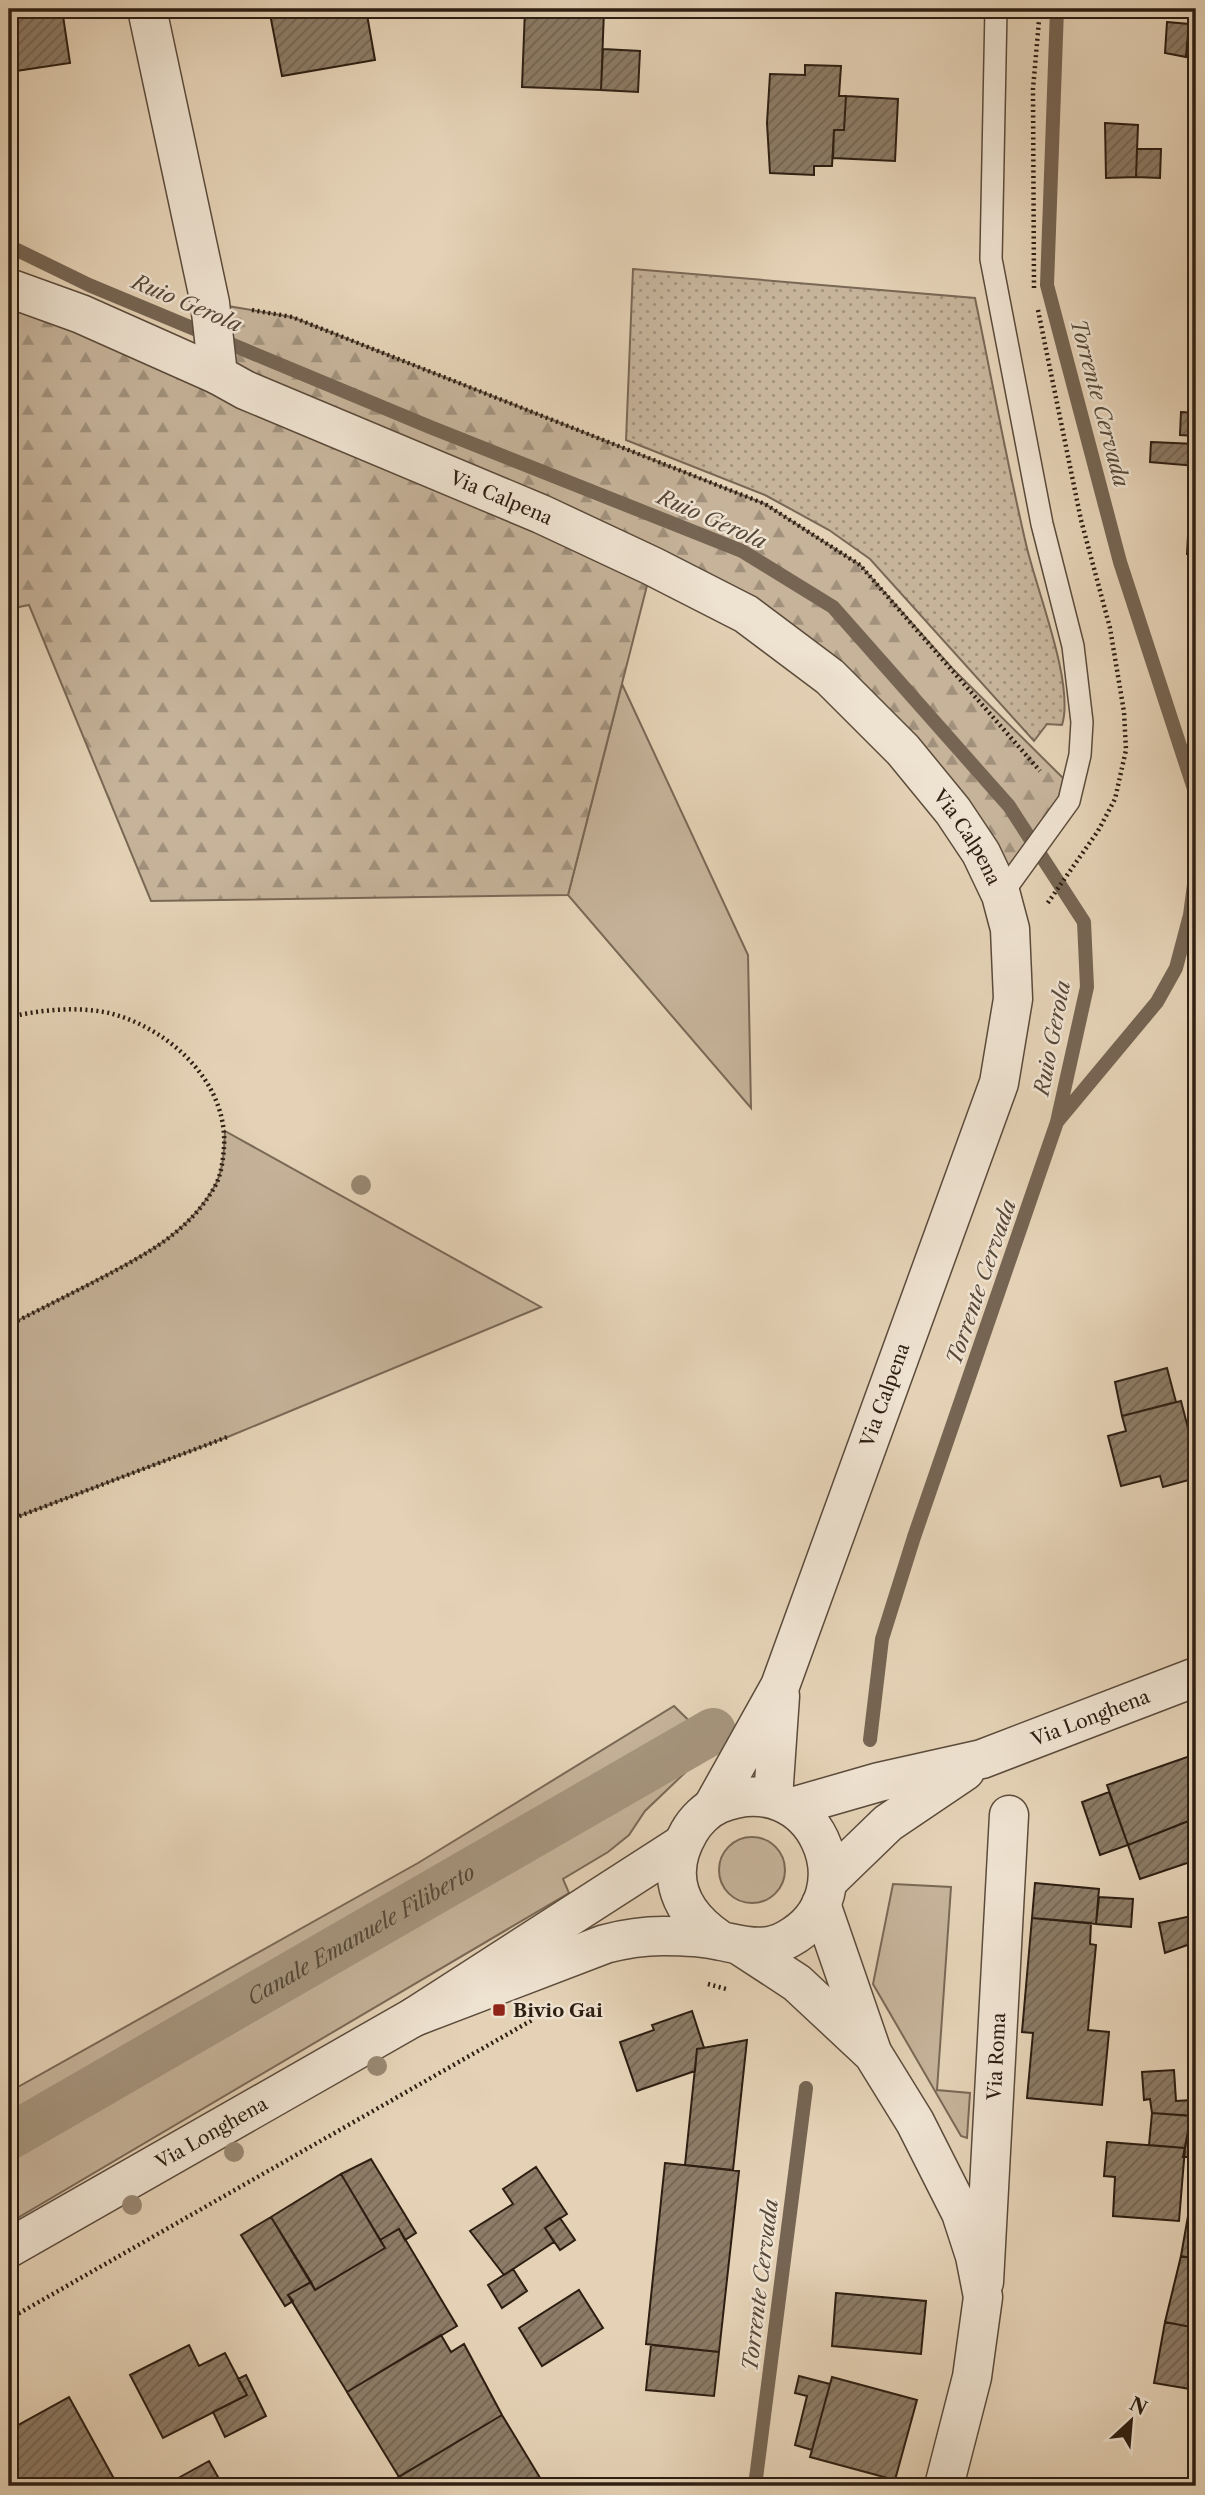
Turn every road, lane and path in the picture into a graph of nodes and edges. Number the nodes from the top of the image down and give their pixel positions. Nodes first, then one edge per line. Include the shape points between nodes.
1 (147, 9) edge
2 (996, 9) edge
3 (1040, 9) edge
4 (9, 288) edge
5 (210, 305) junction
6 (218, 372) junction
7 (1043, 774) dead end
8 (1009, 884) junction
9 (1041, 913) dead end
10 (9, 1017) edge
11 (9, 1325) edge
12 (230, 1436) dead end
13 (9, 1520) edge
14 (1196, 1677) edge
15 (780, 1686) junction
16 (982, 1759) junction
17 (783, 1803) junction
18 (713, 1806) junction
19 (1009, 1815) dead end
20 (681, 1845) junction
21 (824, 1893) junction
22 (731, 1944) junction
23 (697, 1982) dead end
24 (733, 1991) dead end
25 (544, 2014) dead end
26 (414, 2017) junction
27 (873, 2054) junction
28 (9, 2248) edge
29 (983, 2297) junction
30 (9, 2319) edge
31 (943, 2486) edge

1 - 5 street
2 - 8 lane via 991,259 1042,524 1073,646 1082,722 1069,801
3 - 9 path via 1033,89 1034,285 1081,520 1110,628 1126,750 1115,799
4 - 6 street, Via Calpena
5 - 6 street
5 - 7 path via 292,317 765,504 860,565
6 - 8 street, Via Calpena via 245,390 541,514 746,614 830,677 902,750
8 - 15 street, Via Calpena via 1013,999 999,1083
10 - 11 path via 71,1009 109,1014 145,1027 177,1048 202,1074 218,1104 225,1131 223,1163 215,1187 176,1234 147,1254
12 - 13 path
14 - 16 street, Via Longhena
15 - 17 street, Via Calpena
15 - 18 street, Via Calpena
16 - 17 street, Via Longhena
16 - 21 street, Via Longhena via 888,1824
17 - 18 street, Via Longhena via 753,1796
17 - 21 street via 809,1821 820,1839 827,1860
18 - 20 street, Via Longhena via 694,1823
19 - 29 street, Via Roma
20 - 22 street, Via Longhena via 678,1889 687,1910 701,1928
20 - 26 street, Via Longhena
21 - 22 street, Via Longhena via 808,1924 788,1939 766,1946
21 - 27 street, Via Roma
22 - 26 street, Via Longhena via 663,1936 605,1944
22 - 27 street, Via Roma via 797,1983
23 - 24 path
25 - 30 path
26 - 28 street, Via Longhena
27 - 29 street, Via Roma via 915,2122 961,2213
29 - 31 street, Via Roma via 972,2377

